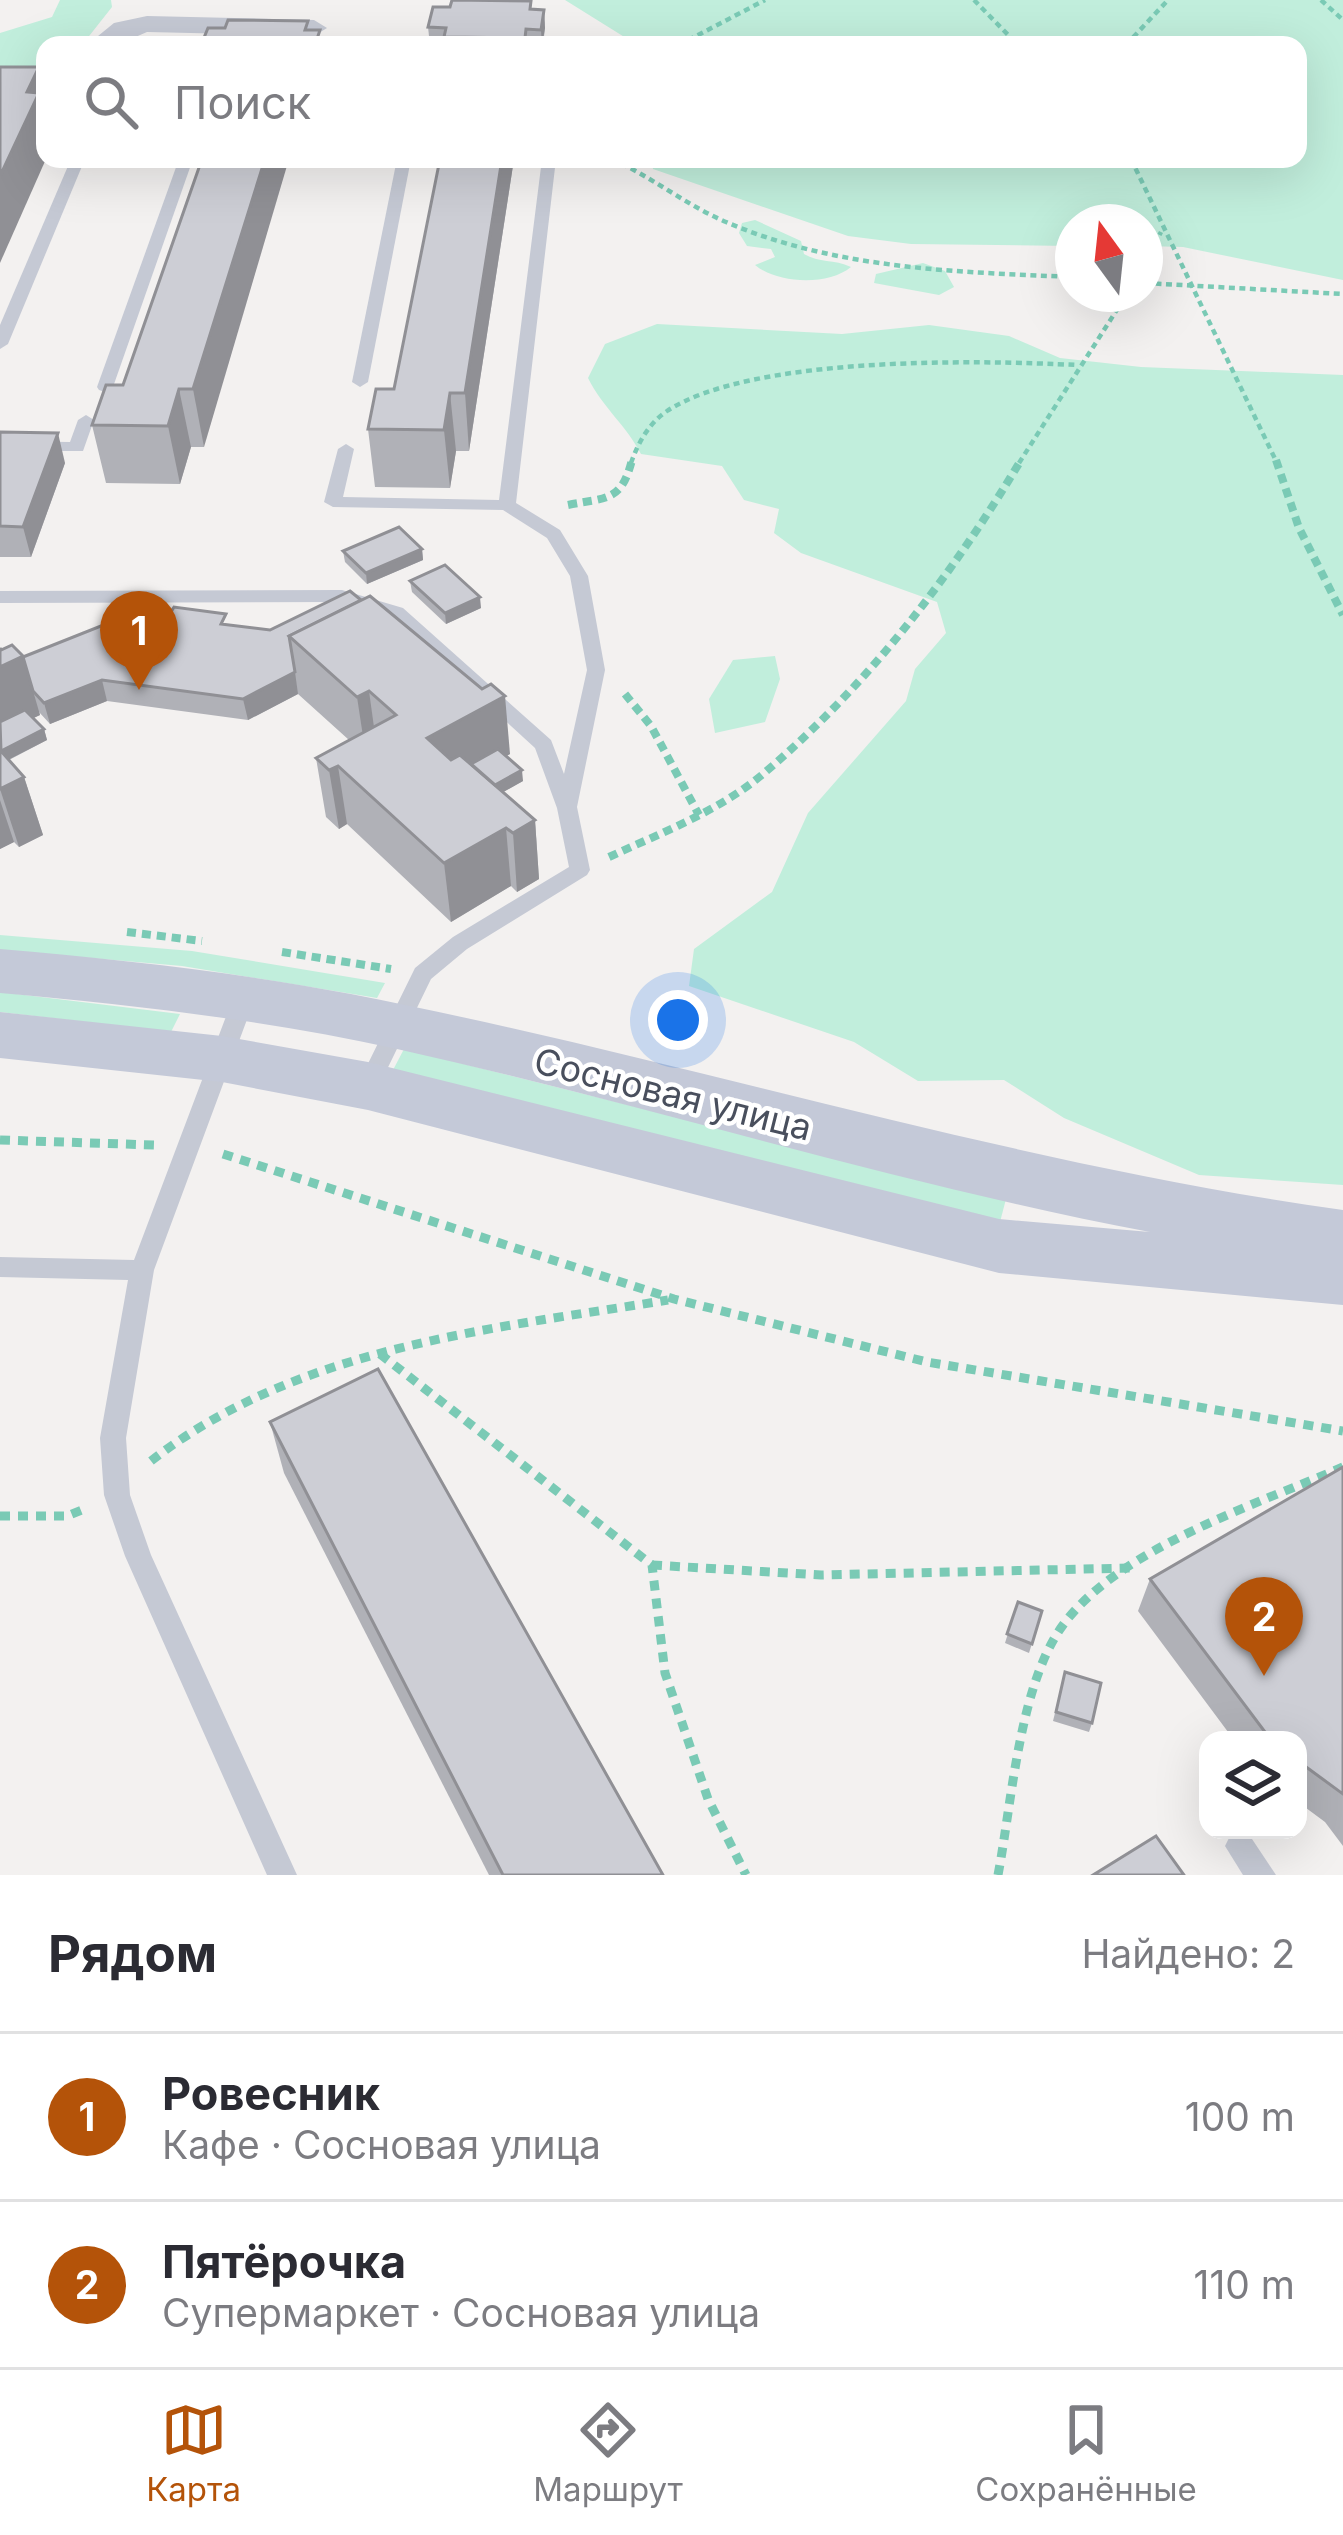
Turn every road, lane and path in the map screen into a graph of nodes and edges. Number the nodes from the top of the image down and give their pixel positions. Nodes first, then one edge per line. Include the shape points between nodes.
1 (765, 0) edge
2 (974, 0) edge
3 (1168, 0) edge
4 (1321, 0) edge
5 (1343, 20) edge
6 (314, 28) edge
7 (108, 36) edge
8 (696, 36) edge
9 (1009, 36) edge
10 (1134, 36) edge
11 (74, 168) edge
12 (183, 168) edge
13 (402, 168) edge
14 (548, 168) edge
15 (634, 168) edge
16 (1135, 168) edge
17 (1150, 204) edge
18 (1163, 235) edge
19 (1055, 276) edge
20 (1163, 284) edge
21 (1189, 285) junction
22 (1343, 295) edge
23 (1114, 312) edge
24 (0, 344) edge
25 (1077, 364) junction
26 (360, 382) dead end
27 (105, 387) edge
28 (86, 420) dead end
29 (0, 446) edge
30 (346, 449) dead end
31 (507, 505) junction
32 (529, 518) junction
33 (0, 597) edge
34 (1343, 615) edge
35 (596, 670) junction
36 (567, 808) junction
37 (699, 815) junction
38 (580, 870) junction
39 (0, 971) edge
40 (244, 998) junction
41 (395, 1025) junction
42 (0, 1034) edge
43 (222, 1059) junction
44 (368, 1086) junction
45 (0, 1140) edge
46 (190, 1147) junction
47 (1343, 1237) edge
48 (0, 1267) edge
49 (142, 1270) junction
50 (1343, 1277) edge
51 (674, 1299) junction
52 (379, 1353) junction
53 (1343, 1431) edge
54 (1343, 1467) edge
55 (118, 1495) junction
56 (0, 1516) edge
57 (652, 1565) junction
58 (1132, 1568) junction
59 (1240, 1846) dead end
60 (282, 1875) edge
61 (746, 1875) edge
62 (998, 1875) edge
63 (1261, 1875) edge

1 - 8 path
2 - 9 path
3 - 10 path
4 - 5 path
6 - 7 street via 147,25
11 - 24 lane
12 - 27 lane
13 - 26 lane
14 - 31 lane
15 - 19 path via 728,224 818,250 908,268
16 - 17 path
18 - 21 path
20 - 21 path
21 - 22 path
21 - 34 path via 1270,443 1299,528
23 - 25 path
25 - 32 path via 914,364 698,396 669,410 630,453 627,485 616,495
25 - 37 path via 977,534 910,627 762,775
28 - 29 lane via 76,447
30 - 31 lane via 333,502
31 - 32 lane
32 - 35 lane via 554,534 579,576
33 - 36 lane via 342,596 397,612 544,745
35 - 36 lane
35 - 37 path via 651,725
36 - 38 lane
37 - 38 path
38 - 41 lane via 423,974
39 - 40 street, Сосновая улица
40 - 41 street, Сосновая улица
40 - 43 lane
41 - 44 lane
41 - 47 street, Сосновая улица via 1003,1176
42 - 43 street, Сосновая улица
43 - 44 street, Сосновая улица
43 - 46 lane
44 - 50 street, Сосновая улица via 999,1246
45 - 46 path
46 - 49 lane
46 - 51 path
48 - 49 lane
49 - 55 lane via 112,1438
51 - 52 path
51 - 53 path via 927,1362
52 - 55 path via 236,1405 170,1442
52 - 57 path
54 - 58 path
55 - 56 path via 67,1516
55 - 60 lane
57 - 58 path via 979,1576
57 - 61 path via 665,1673 708,1799
58 - 62 path via 1060,1627
59 - 63 lane

